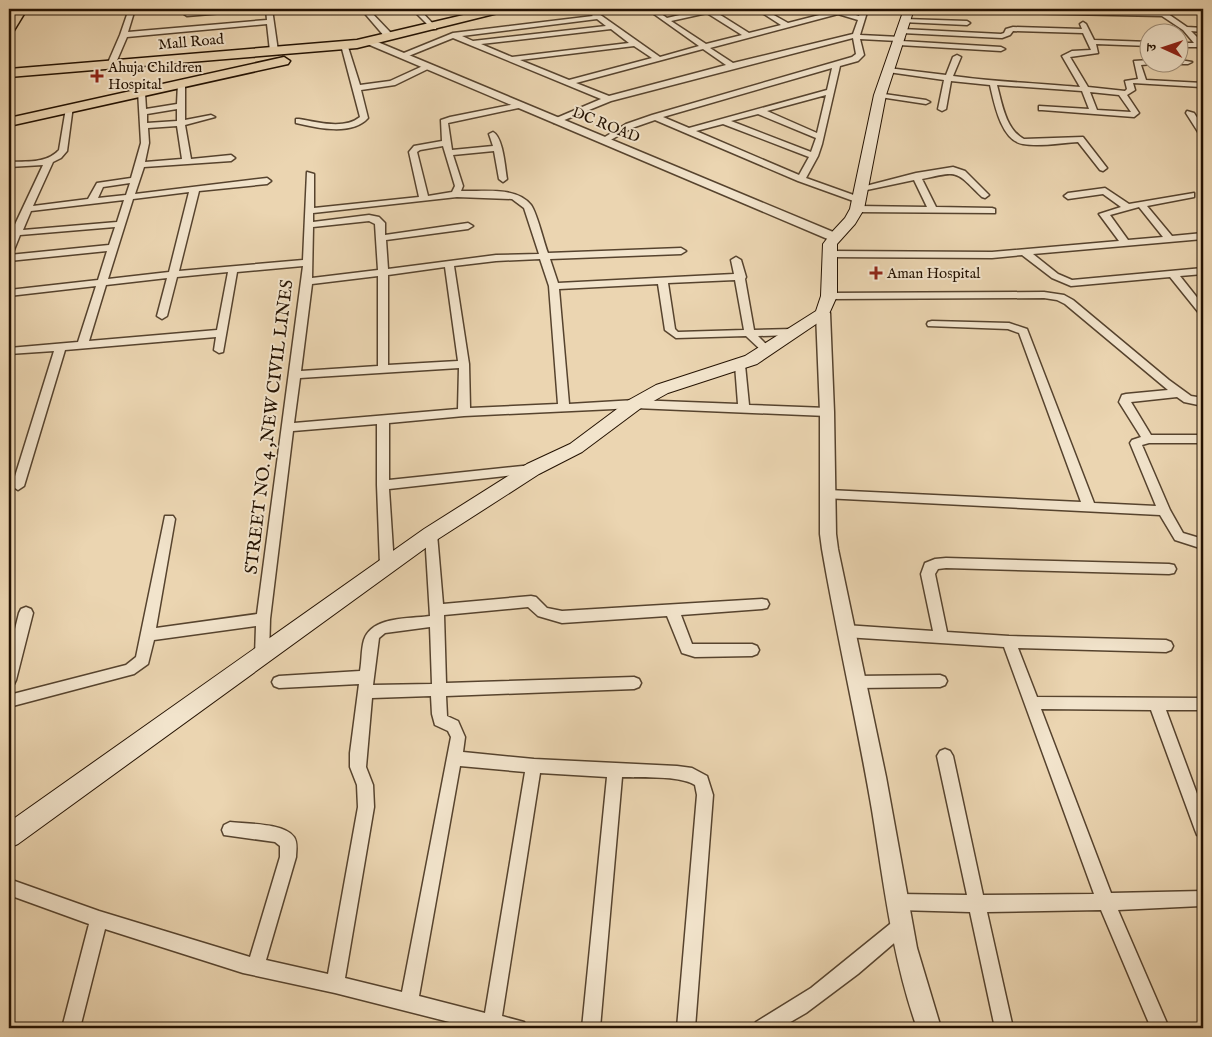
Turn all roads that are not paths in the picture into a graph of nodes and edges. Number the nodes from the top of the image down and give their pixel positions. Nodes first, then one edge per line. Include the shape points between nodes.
1 (21, 9) edge
2 (132, 9) edge
3 (247, 9) edge
4 (269, 9) edge
5 (366, 9) edge
6 (415, 9) edge
7 (502, 9) edge
8 (517, 9) edge
9 (588, 9) edge
10 (650, 9) edge
11 (711, 9) edge
12 (759, 9) edge
13 (829, 9) edge
14 (865, 9) edge
15 (917, 9) edge
16 (1157, 9) edge
17 (1133, 11) edge
18 (188, 12) edge
19 (838, 12) junction
20 (1164, 14) junction
21 (598, 18) junction
22 (861, 19) junction
23 (665, 20) junction
24 (271, 22) junction
25 (1082, 22) dead end
26 (1176, 22) edge
27 (967, 24) dead end
28 (786, 25) junction
29 (433, 26) junction
30 (612, 27) junction
31 (903, 28) edge
32 (9, 29) edge
33 (1190, 29) edge
34 (1203, 30) edge
35 (183, 31) junction
36 (1087, 31) junction
37 (1190, 33) edge
38 (747, 34) junction
39 (388, 35) junction
40 (453, 35) junction
41 (856, 35) junction
42 (124, 36) junction
43 (1092, 42) junction
44 (361, 43) junction
45 (470, 43) junction
46 (634, 44) junction
47 (1140, 44) edge
48 (705, 46) junction
49 (1202, 46) edge
50 (1001, 49) dead end
51 (274, 51) junction
52 (402, 55) junction
53 (956, 57) dead end
54 (509, 60) junction
55 (660, 60) junction
56 (1140, 63) edge
57 (837, 64) junction
58 (111, 65) junction
59 (732, 66) junction
60 (428, 67) junction
61 (888, 70) junction
62 (9, 73) edge
63 (948, 79) junction
64 (1143, 82) junction
65 (567, 83) junction
66 (993, 84) junction
67 (181, 85) junction
68 (1201, 85) dead end
69 (358, 88) junction
70 (1085, 89) junction
71 (829, 92) junction
72 (141, 93) junction
73 (1122, 93) junction
74 (880, 95) junction
75 (608, 99) junction
76 (926, 102) dead end
77 (520, 105) junction
78 (181, 106) junction
79 (70, 108) junction
80 (1042, 108) dead end
81 (942, 109) dead end
82 (143, 112) junction
83 (759, 112) junction
84 (1094, 112) junction
85 (1190, 113) dead end
86 (210, 117) dead end
87 (654, 117) junction
88 (299, 121) dead end
89 (557, 121) junction
90 (723, 121) junction
91 (9, 122) edge
92 (181, 122) junction
93 (144, 126) junction
94 (689, 131) junction
95 (1203, 133) edge
96 (494, 134) dead end
97 (820, 137) junction
98 (604, 140) junction
99 (447, 143) junction
100 (498, 148) junction
101 (448, 153) junction
102 (814, 156) junction
103 (231, 158) dead end
104 (49, 161) junction
105 (187, 162) junction
106 (12, 164) edge
107 (140, 166) junction
108 (1104, 168) dead end
109 (9, 174) edge
110 (310, 174) dead end
111 (916, 176) junction
112 (502, 179) dead end
113 (801, 179) junction
114 (136, 180) junction
115 (267, 181) dead end
116 (195, 188) junction
117 (456, 194) junction
118 (985, 195) dead end
119 (1191, 195) dead end
120 (1068, 196) dead end
121 (130, 198) junction
122 (424, 199) junction
123 (859, 199) junction
124 (92, 202) junction
125 (1141, 204) junction
126 (1127, 207) junction
127 (26, 209) junction
128 (933, 210) junction
129 (992, 210) dead end
130 (309, 211) junction
131 (22, 219) junction
132 (9, 220) edge
133 (121, 224) junction
134 (309, 225) junction
135 (468, 226) dead end
136 (16, 233) junction
137 (1203, 236) edge
138 (834, 237) junction
139 (382, 238) junction
140 (1169, 238) junction
141 (1125, 242) junction
142 (112, 248) junction
143 (9, 250) edge
144 (681, 251) dead end
145 (1025, 253) junction
146 (830, 254) junction
147 (545, 256) junction
148 (9, 258) edge
149 (736, 260) dead end
150 (308, 263) junction
151 (449, 266) junction
152 (233, 269) junction
153 (1203, 271) edge
154 (173, 274) junction
155 (383, 274) junction
156 (1172, 274) junction
157 (740, 277) junction
158 (307, 282) junction
159 (663, 282) junction
160 (102, 283) junction
161 (554, 286) junction
162 (9, 293) edge
163 (826, 305) junction
164 (1203, 311) edge
165 (162, 316) dead end
166 (932, 324) dead end
167 (793, 332) junction
168 (222, 333) junction
169 (750, 334) junction
170 (82, 345) junction
171 (60, 348) junction
172 (219, 350) dead end
173 (767, 350) junction
174 (9, 351) edge
175 (464, 364) junction
176 (740, 365) junction
177 (383, 369) junction
178 (295, 375) junction
179 (1180, 393) junction
180 (1203, 402) edge
181 (635, 404) junction
182 (564, 408) junction
183 (744, 408) junction
184 (464, 412) junction
185 (827, 412) junction
186 (383, 419) junction
187 (287, 428) junction
188 (1148, 439) junction
189 (1203, 439) edge
190 (533, 469) junction
191 (383, 485) junction
192 (18, 486) dead end
193 (828, 495) junction
194 (1089, 507) junction
195 (1164, 511) junction
196 (169, 519) dead end
197 (431, 534) junction
198 (1203, 544) edge
199 (387, 565) junction
200 (1169, 569) dead end
201 (762, 604) dead end
202 (672, 610) junction
203 (26, 612) dead end
204 (437, 615) junction
205 (263, 619) junction
206 (845, 631) junction
207 (147, 635) junction
208 (942, 636) junction
209 (1009, 642) junction
210 (1166, 646) dead end
211 (752, 650) dead end
212 (262, 656) junction
213 (9, 680) edge
214 (940, 681) dead end
215 (279, 682) dead end
216 (856, 682) junction
217 (634, 683) dead end
218 (367, 685) junction
219 (440, 689) junction
220 (9, 701) edge
221 (1031, 703) junction
222 (1156, 704) junction
223 (1203, 704) edge
224 (944, 756) dead end
225 (454, 758) junction
226 (534, 766) junction
227 (615, 770) junction
228 (230, 830) dead end
229 (1203, 830) edge
230 (9, 836) edge
231 (9, 887) edge
232 (1201, 898) dead end
233 (898, 902) junction
234 (1106, 903) junction
235 (976, 904) junction
236 (99, 919) junction
237 (901, 926) junction
238 (256, 966) junction
239 (335, 984) junction
240 (409, 1002) junction
241 (492, 1024) junction
242 (72, 1028) edge
243 (518, 1028) edge
244 (591, 1028) edge
245 (686, 1028) edge
246 (762, 1028) edge
247 (929, 1028) edge
248 (1004, 1028) edge
249 (1160, 1028) edge

1 - 32 main road
2 - 42 street
3 - 18 street
4 - 24 street
5 - 39 street
6 - 29 street
7 - 29 main road, Mall Road
8 - 29 main road, Mall Road
9 - 21 street
10 - 23 street
11 - 23 street
11 - 38 street
12 - 28 street
13 - 19 street
14 - 22 street
15 - 17 street
16 - 20 street
17 - 20 street
18 - 35 street
19 - 22 street
19 - 28 street
20 - 26 street
21 - 30 street
21 - 40 street
22 - 41 street
23 - 48 street
24 - 35 street
24 - 51 street
25 - 36 street
27 - 31 street
28 - 38 street
29 - 39 main road, Mall Road
29 - 44 main road, Mall Road
30 - 45 street
30 - 46 street
31 - 36 street via 1002,36 1008,34 1008,30
31 - 41 street
31 - 50 street
31 - 61 main road
33 - 34 street
35 - 42 street
36 - 43 street
37 - 49 street
38 - 48 street
39 - 44 main road, Mall Road
40 - 45 street
40 - 52 street
41 - 57 street via 860,55
41 - 59 street
42 - 58 street
43 - 47 street
43 - 70 street via 1094,53 1066,55
44 - 51 main road, Mall Road
44 - 52 street, DC ROAD
44 - 67 main road
44 - 69 street
45 - 54 street
46 - 54 street
46 - 55 street
48 - 55 street
48 - 59 street
51 - 58 main road, Mall Road
52 - 60 street, DC ROAD
53 - 63 street
54 - 65 street
55 - 65 street
56 - 64 street via 1137,63
57 - 71 street
57 - 87 street
58 - 62 main road, Mall Road
59 - 75 street
60 - 69 street via 392,83
60 - 77 street, DC ROAD
61 - 63 street
61 - 74 main road
63 - 66 street
63 - 81 street
64 - 68 street
64 - 73 street via 1129,82 1131,92
65 - 75 street
66 - 70 street
66 - 108 street via 1014,139 1022,142 1080,139
67 - 72 main road
67 - 78 street
69 - 88 street via 364,118 359,123 330,126
70 - 73 street
70 - 84 street
71 - 83 street
71 - 97 street
72 - 79 main road
72 - 82 street
73 - 84 street via 1136,113 1134,115
74 - 76 street
74 - 123 main road
75 - 89 street
77 - 89 street, DC ROAD
77 - 99 street via 446,120
78 - 82 street
78 - 92 street
79 - 91 main road
79 - 104 street via 63,151
80 - 84 street
82 - 93 street
83 - 90 street
83 - 97 street
85 - 95 street
86 - 92 street
87 - 94 street
87 - 98 street
89 - 98 street, DC ROAD
90 - 94 street
90 - 102 street
92 - 93 street
92 - 105 street
93 - 107 street
94 - 113 street
96 - 100 street
97 - 102 street
98 - 138 street, DC ROAD
99 - 101 street
99 - 122 street via 422,147 413,152
100 - 101 street
100 - 112 street
101 - 117 street via 459,186
102 - 113 street
103 - 105 street
104 - 106 street
104 - 127 street
105 - 107 street
106 - 109 street
107 - 114 street
110 - 130 street
111 - 118 street via 958,171
111 - 123 street
111 - 128 street
113 - 123 street
114 - 121 street
114 - 124 street via 100,186
115 - 116 street
116 - 121 street
116 - 154 street
117 - 122 street
117 - 147 street via 508,195 519,200 528,207
119 - 125 street
120 - 126 street via 1104,191
121 - 124 street
121 - 133 street
122 - 130 street
123 - 128 street
123 - 138 main road via 852,221
124 - 127 street
125 - 126 street
125 - 140 street
126 - 141 street via 1103,216
127 - 131 street
128 - 129 street
130 - 134 street
131 - 132 street
131 - 136 street
133 - 136 street
133 - 142 street
134 - 139 street via 376,219 380,223
134 - 150 street
135 - 139 street
136 - 143 street
137 - 140 street
138 - 146 main road
139 - 155 street
140 - 141 street
141 - 145 street
142 - 148 street
142 - 160 street
144 - 147 street
145 - 146 street
145 - 156 street via 1055,276 1071,283
146 - 163 main road
147 - 151 street via 496,258
147 - 161 street
149 - 157 street
150 - 152 street, STREET NO. 4 ,NEW CIVIL LINES
150 - 158 street, STREET NO. 4 ,NEW CIVIL LINES
151 - 155 street
151 - 175 street
152 - 154 street, STREET NO. 4 ,NEW CIVIL LINES
152 - 168 street
153 - 156 street
154 - 160 street, STREET NO. 4 ,NEW CIVIL LINES
154 - 165 street
155 - 158 street
155 - 177 street
156 - 164 street
157 - 159 street
157 - 169 street
158 - 178 street, STREET NO. 4 ,NEW CIVIL LINES
159 - 161 street
159 - 169 street via 672,333 683,336
160 - 162 street, STREET NO. 4 ,NEW CIVIL LINES
160 - 170 street
161 - 182 street
163 - 167 main road
163 - 179 street via 1044,294 1060,297
163 - 185 street
166 - 194 street via 1009,326 1023,331
167 - 169 street
167 - 173 main road
168 - 170 street
168 - 172 street
169 - 173 street
170 - 171 street
171 - 174 street
171 - 192 street
173 - 176 main road
175 - 177 street
175 - 184 street
176 - 181 main road via 662,389
176 - 183 street
177 - 178 street
178 - 187 street, STREET NO. 4 ,NEW CIVIL LINES
179 - 180 street via 1188,399
179 - 188 street via 1126,398 1125,402
181 - 182 street
181 - 183 street
181 - 190 main road via 576,448
182 - 184 street
183 - 185 street
184 - 186 street
185 - 193 street
186 - 187 street
186 - 191 street
187 - 205 street, STREET NO. 4 ,NEW CIVIL LINES
188 - 189 street
188 - 195 street via 1140,440 1136,446
190 - 191 street
190 - 197 main road
191 - 199 street
193 - 194 street
193 - 206 street via 828,534
194 - 195 street
195 - 198 street via 1179,537
196 - 207 street
197 - 199 main road
197 - 204 street
199 - 212 main road
200 - 208 street via 934,564 928,574
201 - 202 street
202 - 204 street via 562,617 549,615 531,601 524,601
202 - 211 street via 687,649
203 - 213 street
204 - 218 street via 382,628 374,634
204 - 219 street
205 - 207 street
205 - 212 street, STREET NO. 4 ,NEW CIVIL LINES
206 - 208 street
206 - 216 street
207 - 220 street via 146,651 138,666
208 - 209 street
209 - 210 street
209 - 221 street
212 - 230 main road
214 - 216 street
215 - 218 street
216 - 233 street
217 - 219 street
218 - 219 street
218 - 239 street via 358,760 365,785 366,808
219 - 225 street via 440,720 457,731
221 - 222 street
221 - 234 street
222 - 223 street
222 - 229 street
224 - 235 street
225 - 226 street
225 - 240 street
226 - 227 street
226 - 241 street
227 - 244 street
227 - 245 street via 677,773 692,775 702,781 705,795
228 - 238 street via 278,835 288,842 288,857
231 - 236 street
232 - 234 street
233 - 235 street
233 - 237 street
234 - 235 street
234 - 249 street
235 - 248 street
236 - 238 street
236 - 242 street
237 - 246 street via 824,989
237 - 247 street via 919,1002
238 - 239 street
239 - 240 street
240 - 241 street
241 - 243 street

